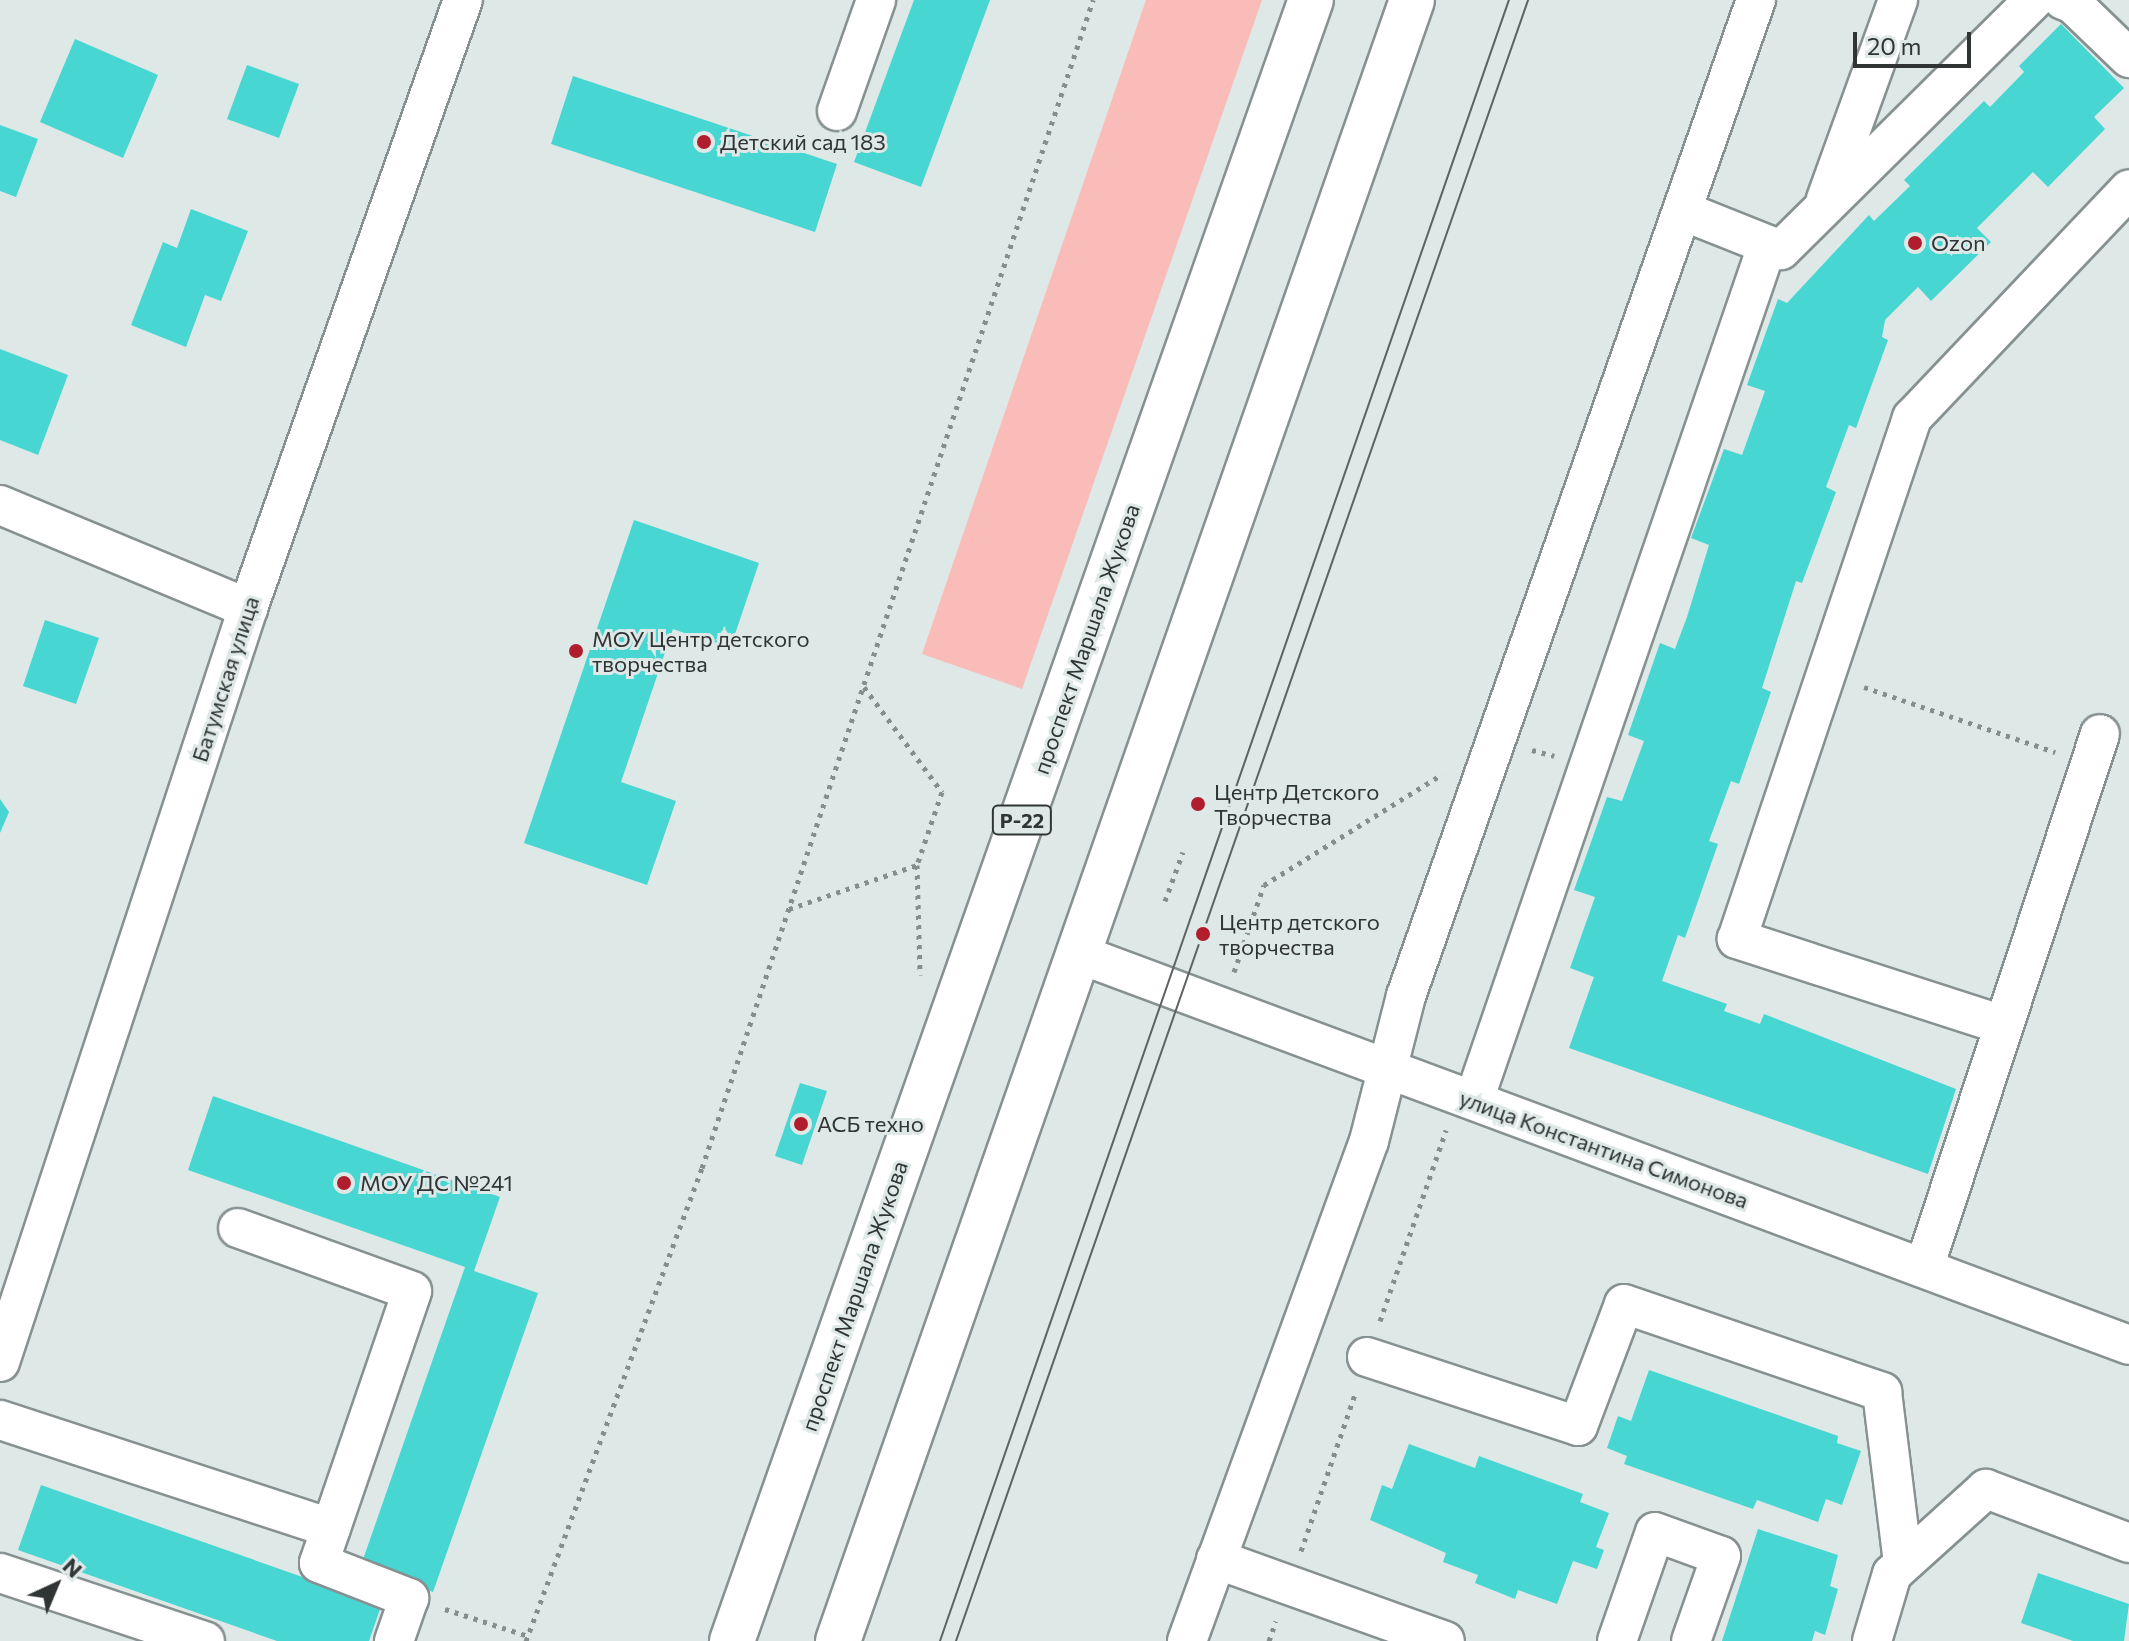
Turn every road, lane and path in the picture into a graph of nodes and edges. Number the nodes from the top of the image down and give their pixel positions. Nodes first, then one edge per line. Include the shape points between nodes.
1 (463, 0) edge
2 (876, 0) edge
3 (1093, 0) edge
4 (1311, 0) edge
5 (1412, 0) edge
6 (1756, 0) edge
7 (1898, 0) edge
8 (2034, 0) edge
9 (2063, 0) edge
10 (2129, 58) edge
11 (837, 111) dead end
12 (2129, 189) edge
13 (1822, 209) junction
14 (1683, 211) junction
15 (1764, 255) dead end
16 (0, 505) edge
17 (248, 608) junction
18 (1826, 674) junction
19 (864, 686) junction
20 (1497, 739) junction
21 (2095, 749) joint
22 (1589, 767) junction
23 (1183, 852) dead end
24 (917, 865) junction
25 (1165, 901) dead end
26 (789, 910) junction
27 (1079, 954) junction
28 (1233, 974) dead end
29 (920, 983) dead end
30 (2003, 1025) junction
31 (1387, 1069) junction
32 (1474, 1100) junction
33 (238, 1228) dead end
34 (1924, 1268) junction
35 (2129, 1345) edge
36 (1367, 1357) dead end
37 (0, 1362) edge
38 (0, 1420) edge
39 (331, 1528) junction
40 (2129, 1543) edge
41 (1216, 1559) junction
42 (1903, 1563) junction
43 (0, 1573) edge
44 (409, 1598) junction
45 (527, 1638) edge
46 (205, 1641) edge
47 (394, 1641) edge
48 (732, 1641) edge
49 (838, 1641) edge
50 (1187, 1641) edge
51 (1445, 1641) edge
52 (1617, 1641) edge
53 (1691, 1641) edge
54 (1872, 1641) edge

1 - 17 street, Батумская улица
2 - 11 street
3 - 19 path
4 - 48 highway, проспект Маршала Жукова / Р-22
5 - 27 highway
6 - 14 street
7 - 13 street
8 - 13 street
9 - 10 street
12 - 18 street via 1912,418
13 - 14 street via 1781,250
14 - 20 street
15 - 22 street
16 - 17 street
17 - 37 street, Батумская улица
18 - 21 path
18 - 30 street via 1737,939
19 - 24 path via 942,792
19 - 26 path
20 - 22 path
20 - 28 path via 1264,885
20 - 31 street via 1406,996
21 - 30 street
22 - 32 street
23 - 25 path
24 - 26 path
24 - 29 path
26 - 45 path via 702,1168
27 - 31 street, улица Константина Симонова
27 - 49 highway
30 - 34 street
31 - 32 street, улица Константина Симонова
31 - 41 street via 1369,1141
32 - 34 street, улица Константина Симонова
33 - 39 street via 412,1291
34 - 35 street, улица Константина Симонова
36 - 42 street via 1578,1426 1624,1304 1882,1392
38 - 39 street
39 - 44 street via 319,1563
40 - 42 street via 1986,1489
41 - 50 street
41 - 51 street
42 - 54 street via 1892,1574
43 - 46 street
44 - 45 path
44 - 47 street
52 - 53 street via 1655,1532 1721,1556

